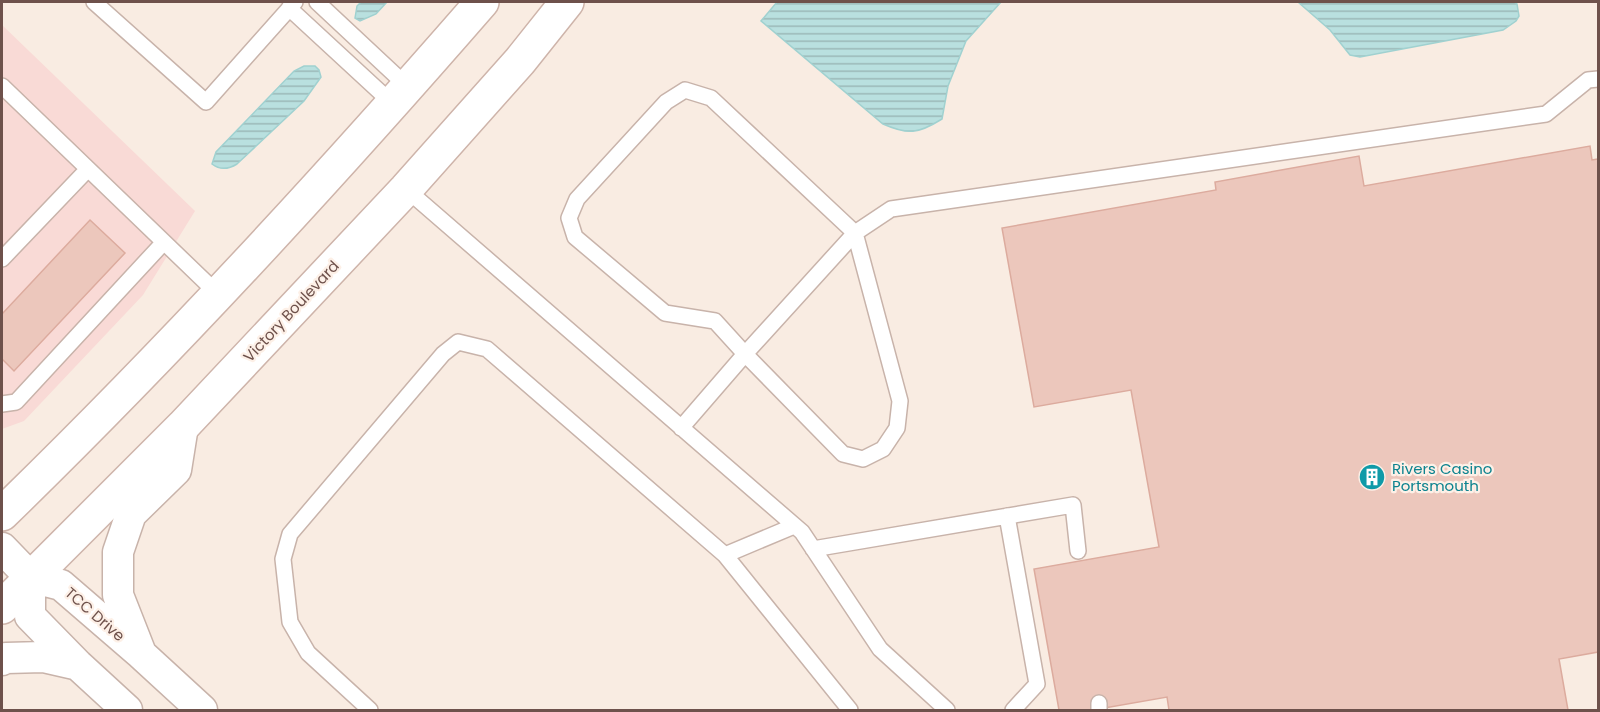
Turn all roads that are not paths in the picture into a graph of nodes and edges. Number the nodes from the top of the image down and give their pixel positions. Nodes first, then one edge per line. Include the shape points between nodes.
1 (94, 2) edge
2 (317, 2) edge
3 (482, 2) edge
4 (567, 2) edge
5 (292, 5) edge
6 (1599, 79) edge
7 (2, 86) edge
8 (401, 95) junction
9 (88, 169) junction
10 (406, 189) junction
11 (855, 233) junction
12 (164, 242) junction
13 (2, 259) edge
14 (219, 295) junction
15 (745, 354) junction
16 (2, 404) edge
17 (183, 426) junction
18 (681, 428) junction
19 (2, 514) edge
20 (1008, 516) junction
21 (794, 526) junction
22 (2, 548) edge
23 (813, 549) junction
24 (1078, 551) dead end
25 (724, 555) junction
26 (30, 577) junction
27 (2, 607) edge
28 (141, 654) junction
29 (2, 660) edge
30 (78, 665) junction
31 (127, 711) edge
32 (202, 711) edge
33 (370, 711) edge
34 (850, 711) edge
35 (947, 711) edge
36 (1013, 711) edge

1 - 5 lane via 206,102
2 - 8 lane
3 - 8 main road
4 - 10 main road, Victory Boulevard via 520,62
5 - 8 lane
6 - 11 lane via 1588,80 1546,114 891,209
7 - 9 lane
8 - 14 main road
9 - 12 lane
9 - 13 lane
10 - 17 main road, Victory Boulevard
10 - 18 lane
11 - 15 lane
11 - 15 lane via 900,401 897,428 883,449 863,459 843,454
11 - 15 lane via 711,98 685,90 666,102 577,199 569,218 575,237 664,313 715,321
12 - 14 lane
12 - 16 lane via 16,402
14 - 19 main road
15 - 18 lane
17 - 26 main road, Victory Boulevard
17 - 28 street via 176,470 130,514 118,552 118,595
18 - 21 lane
20 - 23 lane
20 - 24 lane via 1073,505
20 - 36 lane via 1037,684
21 - 23 lane
21 - 25 lane
22 - 26 street
23 - 35 lane via 880,649
25 - 33 lane via 487,349 458,342 442,354 290,534 285,550 290,622 308,652
25 - 34 lane
26 - 27 main road, Victory Boulevard
26 - 28 street, TCC Drive via 61,585
26 - 30 street via 30,616
28 - 32 street, TCC Drive
29 - 30 street via 43,657
30 - 31 street

